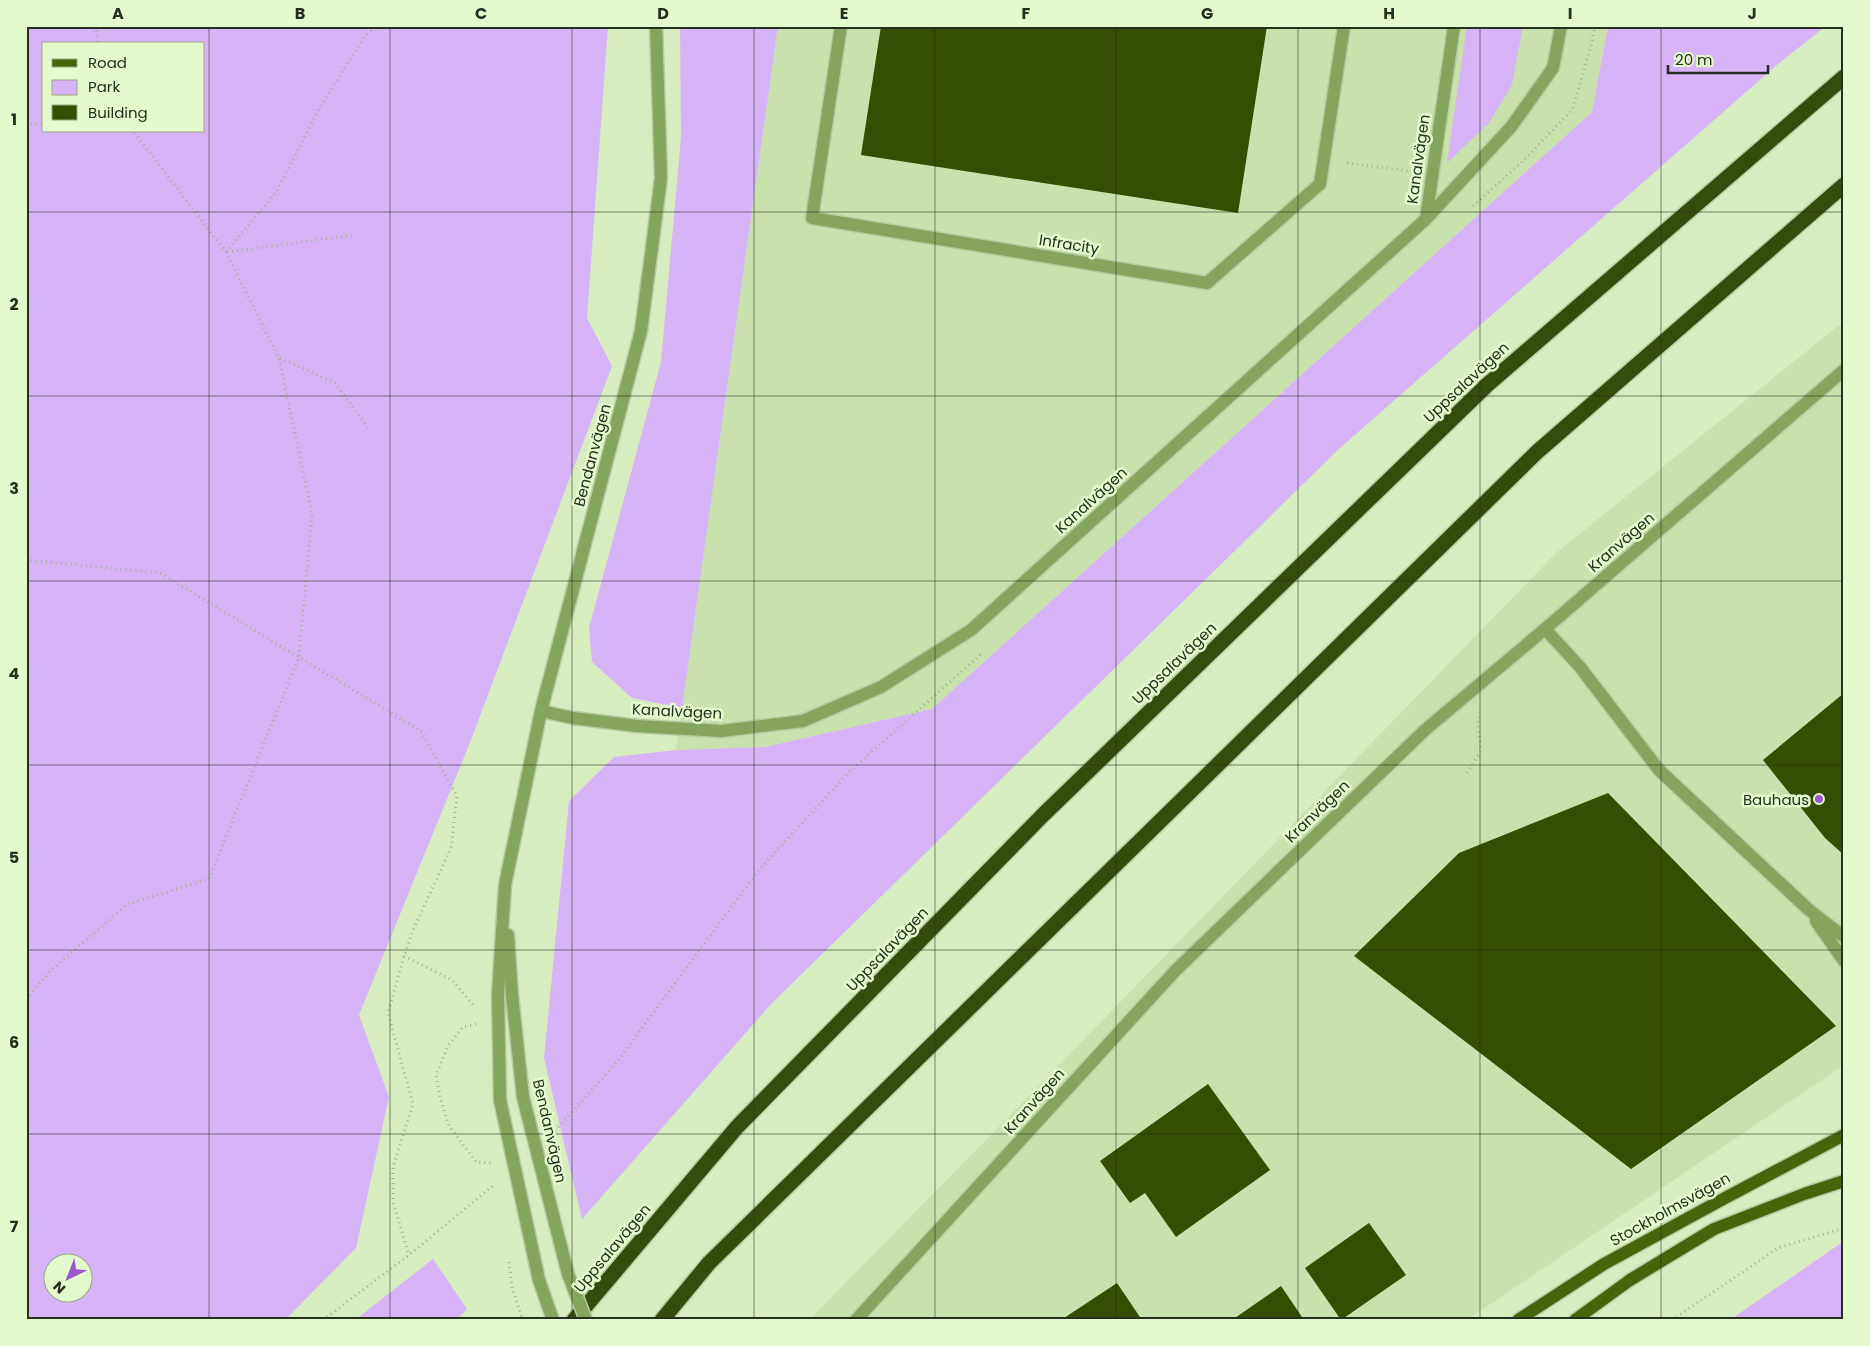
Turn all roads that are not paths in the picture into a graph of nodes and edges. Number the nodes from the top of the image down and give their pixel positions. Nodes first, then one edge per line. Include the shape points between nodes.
1 (656, 26) edge
2 (841, 26) edge
3 (1344, 26) edge
4 (1454, 26) edge
5 (1561, 26) edge
6 (1844, 77) edge
7 (1844, 185) edge
8 (1426, 219) junction
9 (1844, 370) edge
10 (1544, 630) junction
11 (541, 712) junction
12 (505, 885) junction
13 (1809, 910) junction
14 (1844, 938) edge
15 (1844, 961) edge
16 (1844, 1136) edge
17 (1844, 1181) edge
18 (553, 1320) edge
19 (574, 1320) edge
20 (586, 1320) edge
21 (662, 1320) edge
22 (856, 1320) edge
23 (1518, 1320) edge
24 (1575, 1320) edge

1 - 11 street, Bendanvägen via 662,178 641,331
2 - 3 street, Infracity via 812,218 1206,283 1320,184
4 - 8 street, Kanalvägen
5 - 8 street via 1553,68 1511,127
6 - 19 highway, Uppsalavägen via 1487,385 1043,815 737,1127
7 - 21 highway via 1537,452 709,1263
8 - 11 street, Kanalvägen via 971,630 881,687 803,721 721,731 637,726
9 - 10 street, Kranvägen
10 - 13 street via 1580,667 1659,770
10 - 22 street, Kranvägen via 1425,730 1176,970
11 - 12 street, Bendanvägen
12 - 18 street, Bendanvägen, bridge via 498,995 500,1100 539,1280
12 - 20 street, Bendanvägen, bridge via 523,1097 568,1274
13 - 14 street
13 - 15 street
16 - 23 main road, Stockholmsvägen via 1604,1264
17 - 24 main road via 1714,1230 1630,1280

